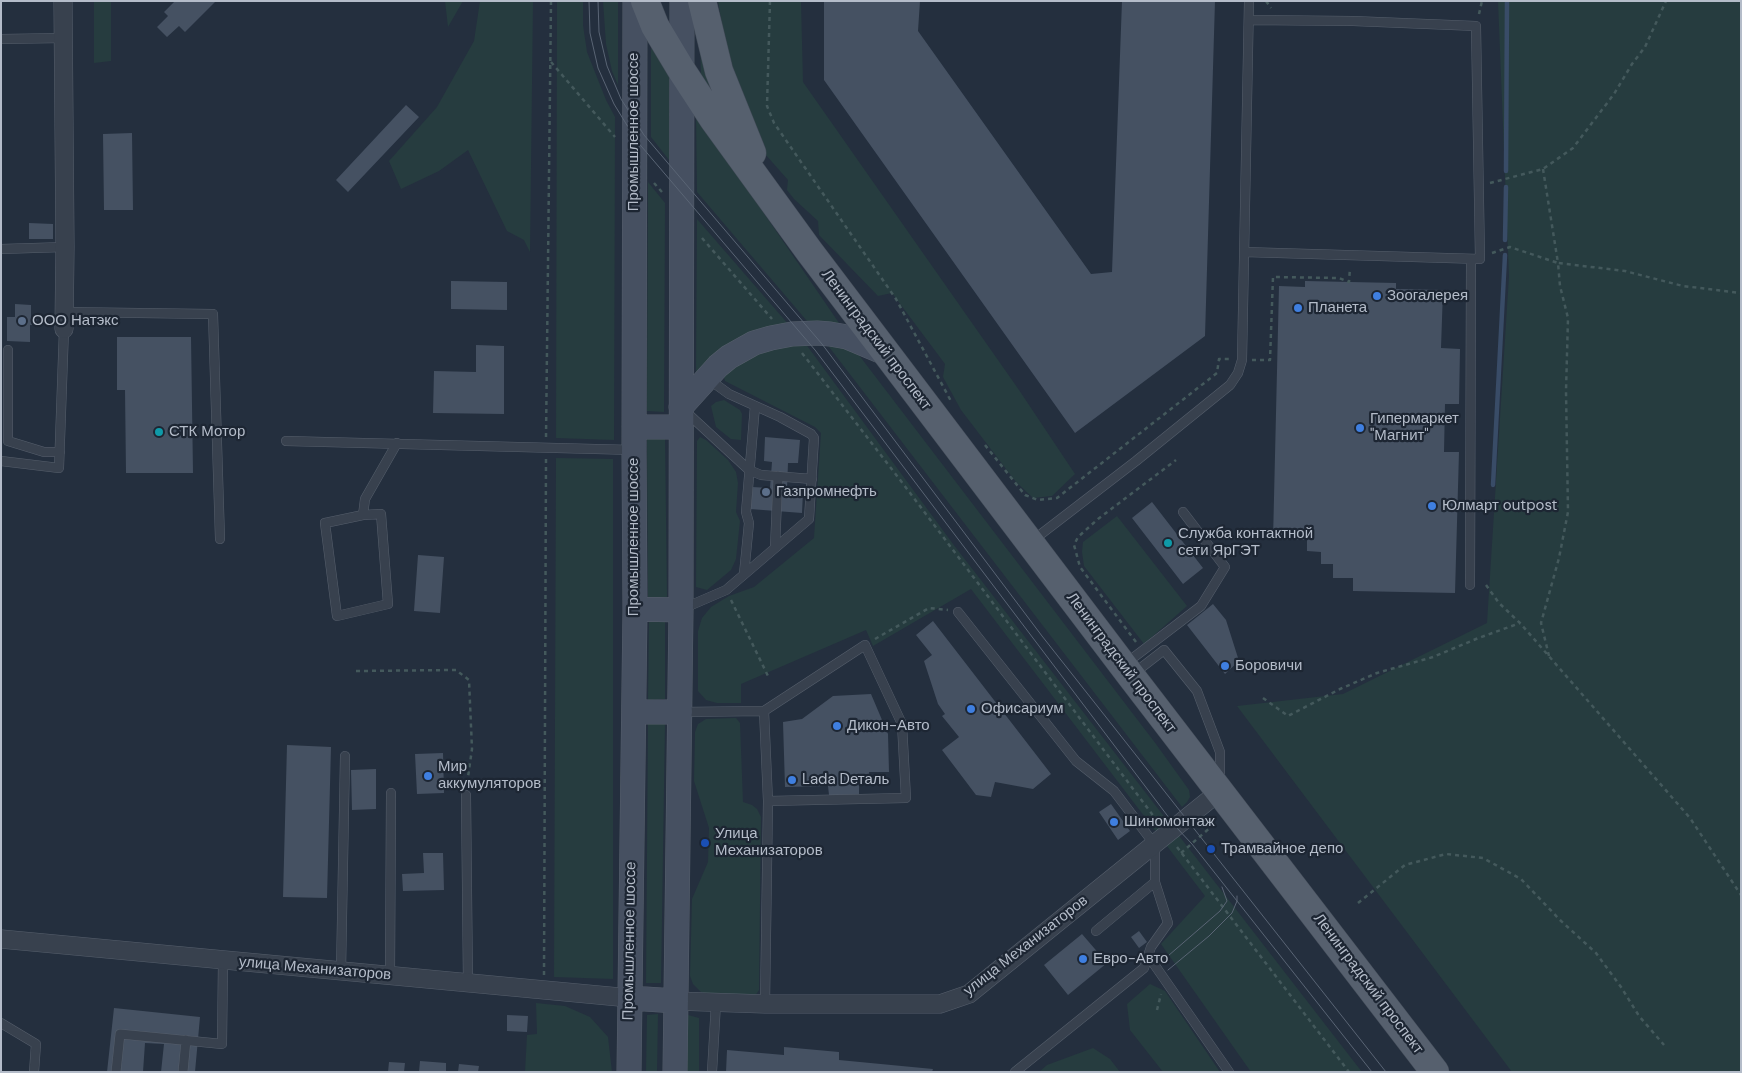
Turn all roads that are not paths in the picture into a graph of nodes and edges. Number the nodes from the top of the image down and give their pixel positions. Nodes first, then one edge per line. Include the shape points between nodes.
1 (63, 1) edge
2 (635, 1) edge
3 (645, 1) edge
4 (682, 1) edge
5 (702, 1) edge
6 (1250, 1) edge
7 (1249, 20) junction
8 (64, 38) junction
9 (1, 39) edge
10 (682, 71) junction
11 (65, 247) junction
12 (1, 249) edge
13 (809, 252) junction
14 (1244, 252) junction
15 (1471, 259) junction
16 (64, 320) junction
17 (8, 350) dead end
18 (885, 353) junction
19 (707, 378) junction
20 (755, 406) junction
21 (681, 417) junction
22 (634, 427) junction
23 (707, 431) junction
24 (286, 440) dead end
25 (397, 443) junction
26 (634, 450) junction
27 (60, 452) junction
28 (1, 461) edge
29 (749, 470) junction
30 (778, 476) junction
31 (812, 479) junction
32 (1183, 512) dead end
33 (363, 515) junction
34 (220, 538) dead end
35 (1030, 543) junction
36 (775, 548) junction
37 (744, 574) junction
38 (1470, 585) dead end
39 (635, 609) junction
40 (681, 610) junction
41 (958, 612) road end
42 (1132, 664) junction
43 (634, 712) junction
44 (680, 712) junction
45 (764, 712) junction
46 (345, 756) dead end
47 (1220, 791) junction
48 (391, 793) dead end
49 (466, 796) road end
50 (768, 801) junction
51 (1161, 840) junction
52 (1155, 882) junction
53 (1096, 931) dead end
54 (1, 939) edge
55 (1149, 957) junction
56 (223, 961) junction
57 (341, 972) junction
58 (390, 976) junction
59 (468, 984) junction
60 (630, 998) junction
61 (676, 1001) junction
62 (716, 1003) junction
63 (765, 1004) junction
64 (1, 1023) edge
65 (186, 1040) junction
66 (34, 1072) edge
67 (116, 1072) edge
68 (183, 1072) edge
69 (629, 1072) edge
70 (675, 1072) edge
71 (712, 1072) edge
72 (1015, 1072) edge
73 (1229, 1072) edge
74 (1435, 1072) edge

1 - 8 street
2 - 22 main road, Промышленное шоссе
3 - 10 main road, Ленинградский проспект via 655,26
4 - 10 main road
5 - 13 main road, Ленинградский проспект via 720,70 752,154
6 - 7 lane
7 - 14 lane
7 - 15 lane via 1476,26 1480,259
8 - 9 lane
8 - 11 street
10 - 13 main road, Ленинградский проспект
10 - 21 main road
11 - 12 lane
11 - 16 street
13 - 18 main road, Ленинградский проспект
14 - 15 lane
14 - 35 lane via 1242,360 1230,385
15 - 38 lane
16 - 27 lane
16 - 34 lane via 213,314
17 - 27 lane via 8,441 44,452
18 - 19 main road via 830,334 786,335 741,349
18 - 35 main road, Ленинградский проспект
19 - 20 lane via 729,394
19 - 21 main road
20 - 29 lane
20 - 31 lane via 811,434 814,438
21 - 22 main road
21 - 23 lane
21 - 23 lane
21 - 40 main road
22 - 26 main road, Промышленное шоссе
23 - 29 lane
24 - 25 lane
25 - 26 lane
25 - 33 lane via 365,499
26 - 39 main road, Промышленное шоссе
27 - 28 lane via 59,468
29 - 30 lane
29 - 37 lane via 746,512 749,523
30 - 31 lane
30 - 36 lane
31 - 36 lane via 809,519
32 - 42 lane via 1225,567 1201,606
33 - 33 lane via 381,514 388,604 336,616 325,523
35 - 42 main road, Ленинградский проспект
36 - 37 lane
37 - 40 lane via 726,590
39 - 40 main road
39 - 43 main road, Промышленное шоссе
40 - 44 main road
41 - 51 lane via 1076,762 1114,791
42 - 47 main road, Ленинградский проспект
42 - 47 lane via 1164,650 1197,691 1220,752
43 - 44 main road
43 - 60 main road, Промышленное шоссе
44 - 45 lane
44 - 61 main road
45 - 50 lane
45 - 50 lane via 865,645 902,724 906,798
46 - 57 lane
47 - 51 street, улица Механизаторов
47 - 74 main road, Ленинградский проспект
48 - 58 lane
49 - 59 lane
50 - 63 lane
51 - 52 lane
51 - 63 street, улица Механизаторов via 969,994 940,1004
52 - 53 lane
52 - 55 lane via 1168,923 1151,947
54 - 56 street, улица Механизаторов
55 - 72 lane via 1144,968
55 - 73 lane
56 - 57 street, улица Механизаторов
56 - 65 lane via 222,1044
57 - 58 street, улица Механизаторов
58 - 59 street, улица Механизаторов
59 - 60 street, улица Механизаторов
60 - 61 main road
60 - 69 main road, Промышленное шоссе
61 - 62 street, улица Механизаторов
61 - 70 main road
62 - 63 street, улица Механизаторов
62 - 71 lane
64 - 66 lane via 36,1044
65 - 67 lane via 120,1034
65 - 68 lane

